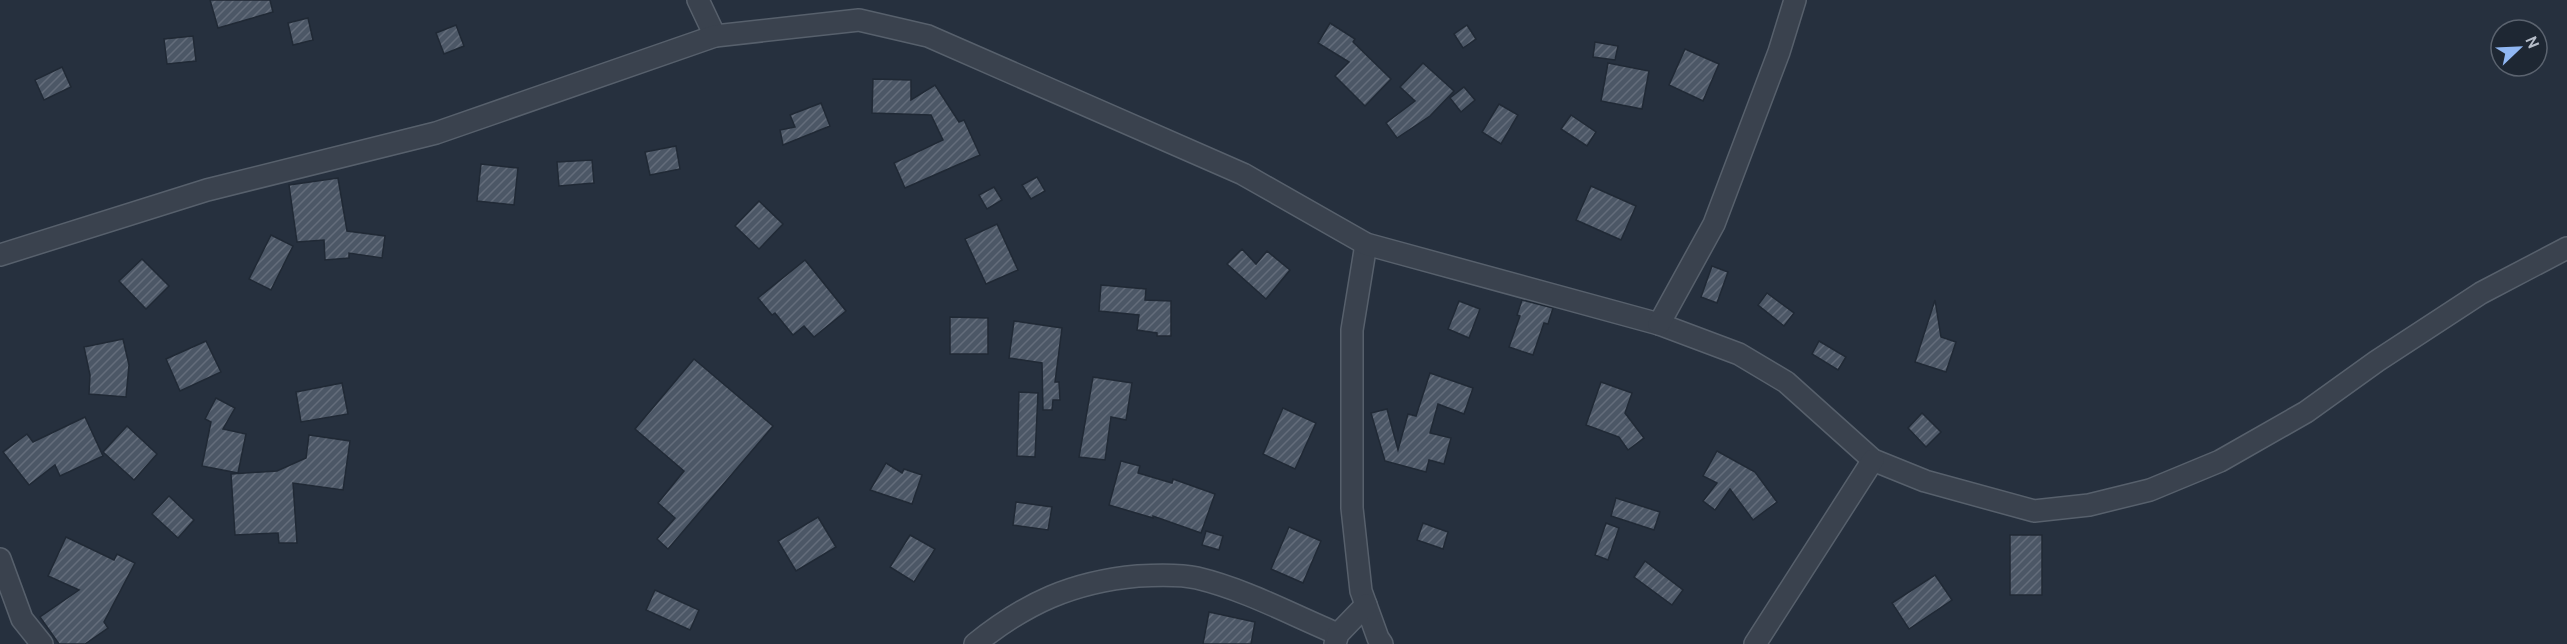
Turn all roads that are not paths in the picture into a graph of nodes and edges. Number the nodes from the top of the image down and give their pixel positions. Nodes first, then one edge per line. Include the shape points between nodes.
1 (698, 0) edge
2 (1795, 0) edge
3 (715, 36) junction
4 (1366, 244) junction
5 (2567, 248) edge
6 (0, 255) edge
7 (1659, 324) junction
8 (1873, 460) junction
9 (0, 559) edge
10 (1366, 604) junction
11 (1337, 639) edge
12 (42, 644) edge
13 (975, 644) edge
14 (1382, 644) edge
15 (1755, 644) edge

1 - 3 street
2 - 7 street via 1714,224
3 - 4 street via 859,20 928,36 1243,174
3 - 6 street via 436,133 207,190
4 - 7 street
4 - 10 street via 1352,330 1352,508 1361,591
5 - 8 street via 2481,293 2306,412 2220,461 2150,490 2089,505 2034,511 1925,482
7 - 8 street via 1739,354 1786,382
8 - 15 street
9 - 12 street via 22,619
10 - 11 street
10 - 14 street
11 - 13 street via 1231,588 1195,578 1154,575 1106,579 1057,593 1004,621

